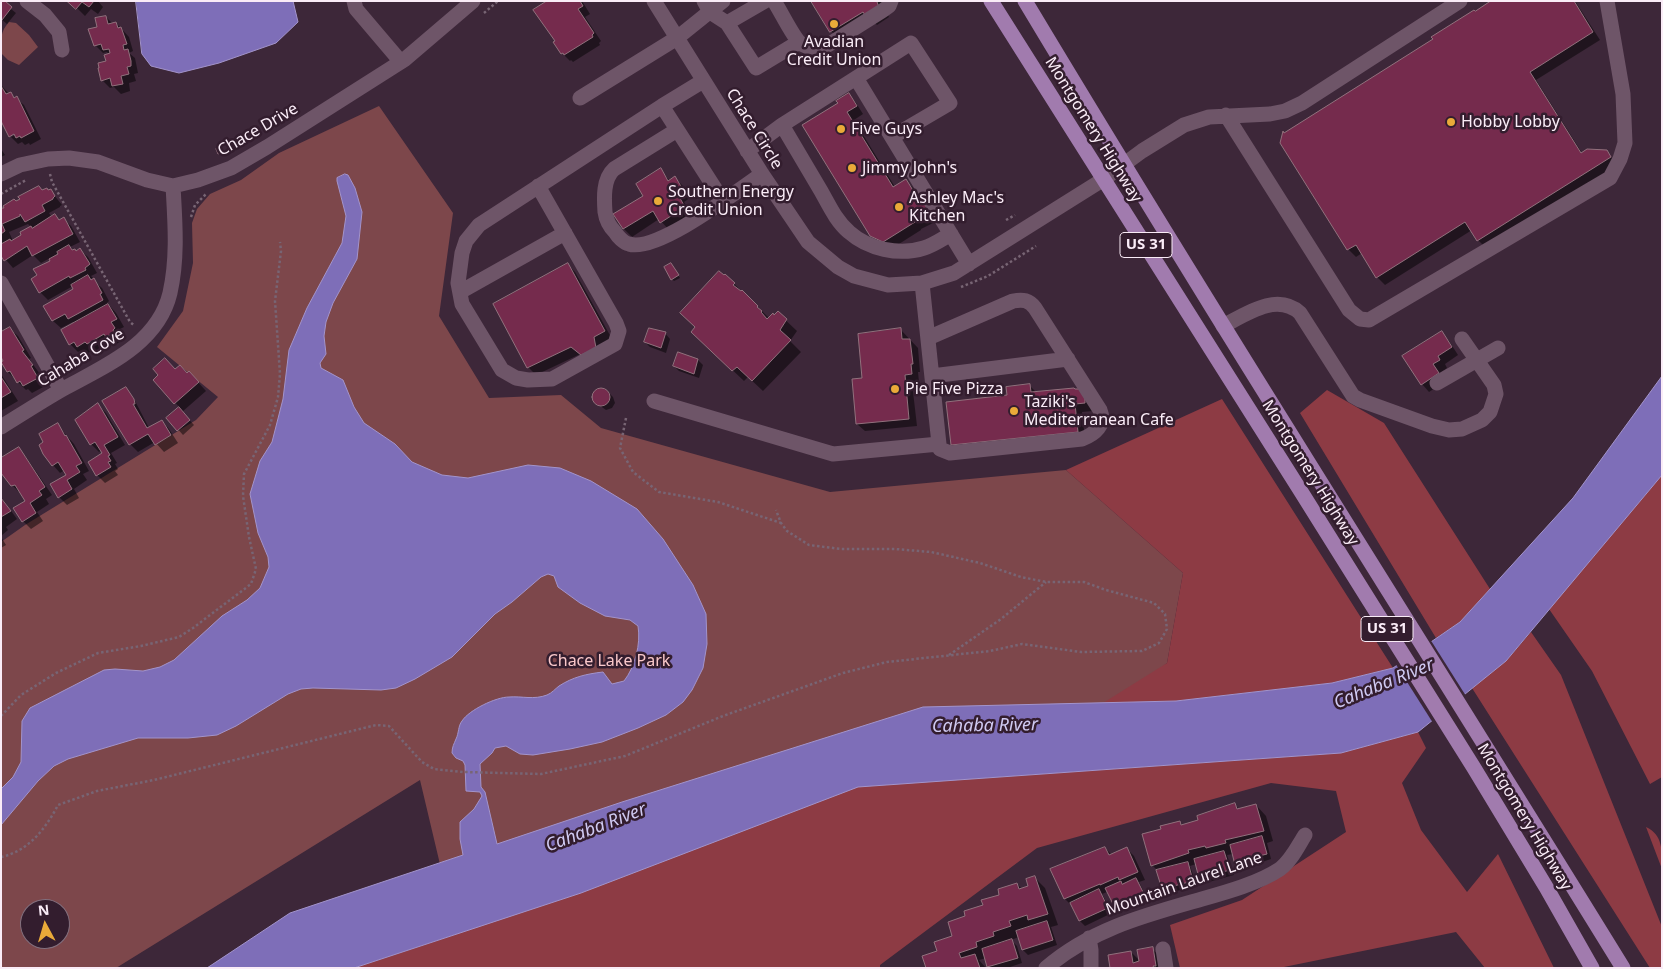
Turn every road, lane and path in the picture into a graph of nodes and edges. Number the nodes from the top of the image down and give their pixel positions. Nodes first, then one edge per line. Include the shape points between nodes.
1 (27, 1) edge
2 (354, 1) edge
3 (473, 1) edge
4 (498, 1) edge
5 (654, 1) edge
6 (723, 1) edge
7 (764, 1) edge
8 (774, 1) edge
9 (891, 1) edge
10 (991, 1) edge
11 (1025, 1) edge
12 (1460, 1) edge
13 (1607, 1) edge
14 (707, 7) edge
15 (484, 14) dead end
16 (727, 23) junction
17 (677, 38) junction
18 (800, 42) junction
19 (62, 50) dead end
20 (401, 62) junction
21 (856, 78) junction
22 (704, 81) junction
23 (580, 98) dead end
24 (662, 106) junction
25 (1226, 116) junction
26 (782, 125) junction
27 (676, 130) junction
28 (892, 137) junction
29 (747, 151) junction
30 (1123, 164) junction
31 (1, 174) edge
32 (44, 174) dead end
33 (762, 174) junction
34 (28, 178) dead end
35 (1104, 179) junction
36 (173, 186) junction
37 (538, 186) junction
38 (1, 194) edge
39 (723, 201) junction
40 (565, 234) junction
41 (951, 234) junction
42 (280, 242) dead end
43 (969, 264) junction
44 (922, 283) junction
45 (3, 292) edge
46 (460, 292) junction
47 (1223, 326) junction
48 (146, 335) junction
49 (928, 338) junction
50 (1462, 339) dead end
51 (1498, 348) dead end
52 (1068, 359) junction
53 (1477, 360) junction
54 (932, 376) junction
55 (1437, 383) dead end
56 (61, 390) junction
57 (654, 401) dead end
58 (626, 418) dead end
59 (1, 427) edge
60 (939, 444) junction
61 (776, 510) dead end
62 (781, 523) junction
63 (1046, 582) junction
64 (947, 656) junction
65 (1, 716) edge
66 (1305, 835) dead end
67 (1, 857) edge
68 (1089, 938) junction
69 (1163, 950) dead end
70 (1046, 968) edge
71 (1091, 968) edge
72 (1166, 968) edge
73 (1592, 968) edge
74 (1623, 968) edge

1 - 19 street via 59,32
2 - 20 street via 356,9
3 - 20 street, Chace Drive
4 - 15 path
5 - 17 street, Chace Circle
6 - 14 street
7 - 16 street
8 - 18 street
9 - 18 street via 882,11 828,45 807,46
10 - 35 main road, Montgomery Highway / US 31
11 - 30 main road, Montgomery Highway / US 31
12 - 25 street, Chace Circle via 1302,103 1270,114
13 - 25 street via 1623,94 1625,143 1610,178 1369,320 1360,319 1348,310
14 - 16 street
14 - 17 street
16 - 18 street via 756,68
17 - 22 street, Chace Circle
17 - 23 street
20 - 36 street, Chace Drive via 231,168
21 - 26 street
21 - 28 street
21 - 28 street via 911,43 950,103
22 - 24 street
22 - 29 street, Chace Circle
24 - 27 street
24 - 37 street
25 - 30 street, Chace Circle via 1184,124
26 - 29 street
26 - 41 street via 848,232 864,242 898,251 924,248
27 - 39 street
27 - 39 street via 609,174 605,211 610,226 629,244 646,244 665,237
28 - 41 street
29 - 33 street, Chace Circle
30 - 35 street, Chace Circle
30 - 47 main road, Montgomery Highway / US 31
31 - 36 street, Chace Drive via 20,165 69,158 98,162
32 - 48 path via 50,173 130,322
33 - 39 street
33 - 44 street, Chace Circle via 808,242 838,268 888,285
34 - 38 path
35 - 43 street, Chace Circle
35 - 73 main road, Montgomery Highway / US 31 via 1474,768
36 - 48 street, Cahaba Cove via 176,256 170,295 155,326
37 - 40 street
37 - 46 street via 479,225 466,241 459,268
40 - 46 street
40 - 46 street via 619,331 615,344 552,379 516,378 502,370 462,304
41 - 43 street
42 - 65 path via 275,301 280,374 278,397 270,425 244,474 243,496 256,569 251,584 179,636 98,653 56,673 21,696
43 - 44 street, Chace Circle via 954,273
44 - 49 street
45 - 56 street
47 - 53 street via 1257,309 1271,305 1292,306 1300,313 1353,396 1449,430 1462,430 1482,420 1494,404 1494,385
47 - 74 main road, Montgomery Highway / US 31
48 - 56 street, Cahaba Cove via 135,347 109,364
49 - 52 street via 1013,302 1026,300 1035,308
49 - 54 street
50 - 53 street
51 - 53 street
52 - 54 street
52 - 60 street via 1102,415 1098,430 1091,436 950,453 940,449
53 - 55 street
54 - 60 street
56 - 59 street, Cahaba Cove
57 - 60 street via 833,454
58 - 62 path via 620,448 633,472 659,492 718,502
61 - 62 path
62 - 63 path via 787,531 809,545 931,552
63 - 64 path via 1001,619
63 - 64 path via 1084,582 1154,603 1165,614 1167,629 1159,643 1142,651 1081,652 1022,644 990,652
64 - 67 path via 887,662 843,673 624,756 541,774 434,769 422,762 389,726 376,725 97,791 58,805 36,838 10,855
66 - 68 street, Mountain Laurel Lane via 1288,861 1270,874 1218,894 1116,925
68 - 70 street, Mountain Laurel Lane
68 - 71 street
69 - 72 street

